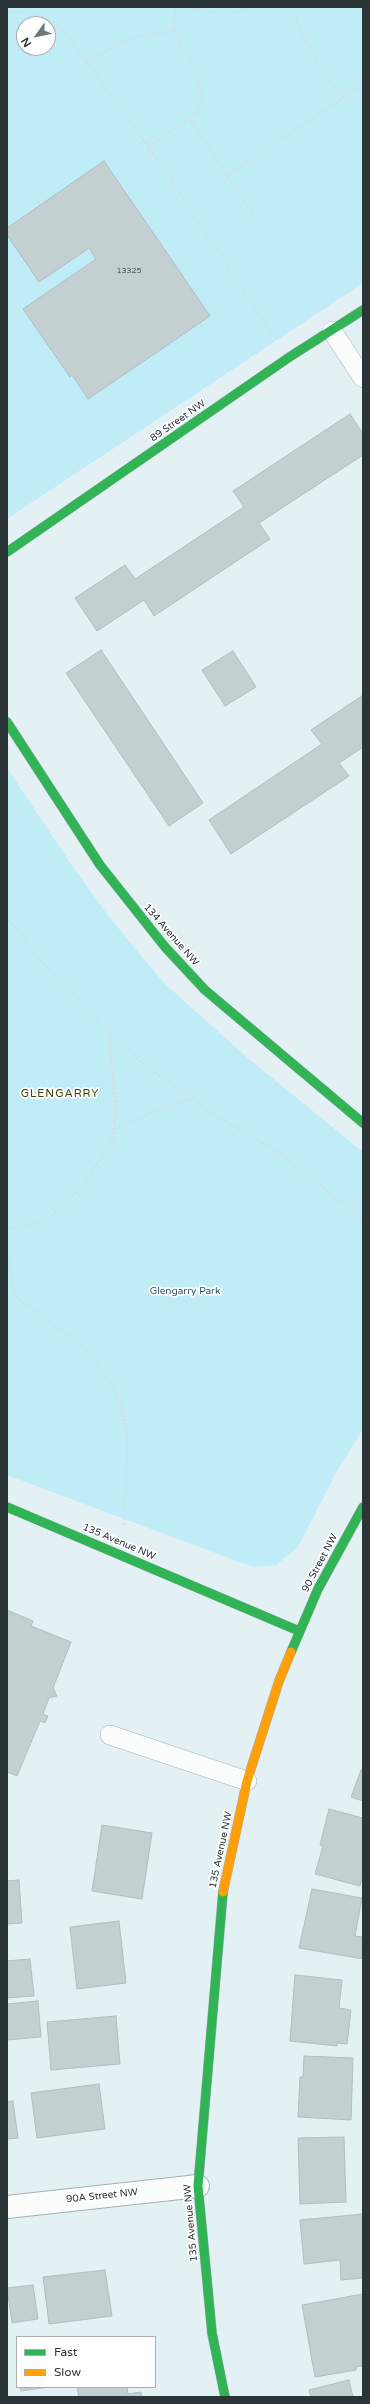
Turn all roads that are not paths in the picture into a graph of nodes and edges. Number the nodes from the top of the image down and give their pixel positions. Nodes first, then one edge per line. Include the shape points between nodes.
1 (363, 310) edge
2 (332, 331) junction
3 (363, 378) edge
4 (7, 552) edge
5 (7, 722) edge
6 (363, 1123) edge
7 (363, 1507) edge
8 (7, 1508) edge
9 (299, 1631) junction
10 (110, 1735) dead end
11 (247, 1781) junction
12 (198, 2186) junction
13 (7, 2207) edge
14 (225, 2397) edge

1 - 2 street, 89 Street NW
2 - 3 lane
2 - 4 street, 89 Street NW via 288,358
5 - 6 street, 134 Avenue NW via 100,865 165,947 205,990
7 - 9 street, 90 Street NW via 318,1589
8 - 9 street, 135 Avenue NW
9 - 11 street, 135 Avenue NW via 279,1681
10 - 11 lane
11 - 12 street, 135 Avenue NW via 223,1890
12 - 13 street, 90A Street NW
12 - 14 street, 135 Avenue NW via 212,2333

